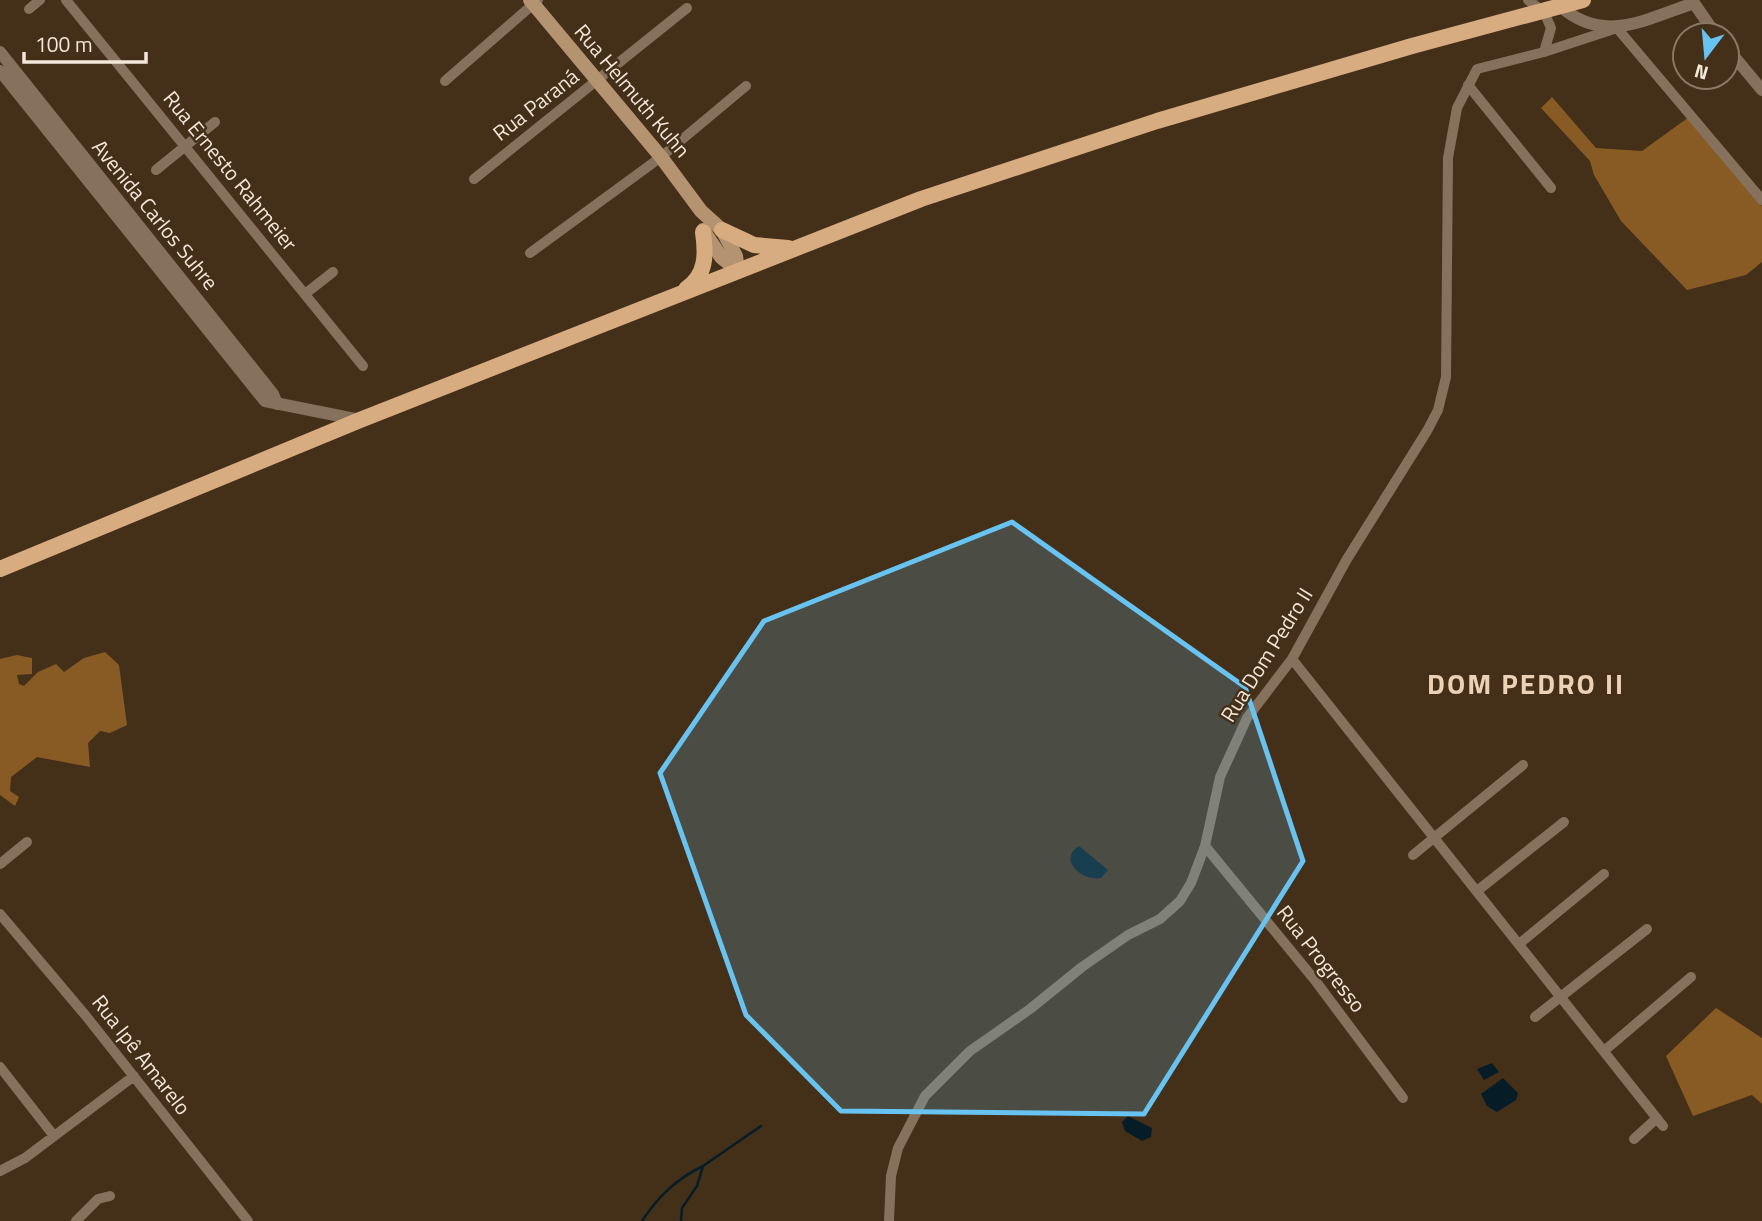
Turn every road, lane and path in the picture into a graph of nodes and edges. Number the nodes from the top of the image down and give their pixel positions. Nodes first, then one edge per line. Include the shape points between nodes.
1 (40, 0) edge
2 (66, 0) edge
3 (1528, 0) edge
4 (1583, 0) edge
5 (534, 1) edge
6 (1699, 2) edge
7 (1560, 3) edge
8 (687, 8) dead end
9 (29, 9) dead end
10 (1544, 12) junction
11 (1709, 21) edge
12 (1617, 28) junction
13 (0, 52) edge
14 (1544, 52) junction
15 (1741, 65) edge
16 (0, 71) edge
17 (445, 81) dead end
18 (597, 81) junction
19 (1468, 85) junction
20 (746, 86) dead end
21 (1762, 90) edge
22 (215, 122) dead end
23 (186, 146) junction
24 (661, 156) junction
25 (156, 170) dead end
26 (474, 179) dead end
27 (1551, 188) dead end
28 (1762, 200) edge
29 (113, 201) junction
30 (701, 211) junction
31 (722, 230) junction
32 (703, 232) junction
33 (808, 245) junction
34 (530, 253) dead end
35 (738, 271) junction
36 (333, 272) dead end
37 (305, 294) junction
38 (676, 295) junction
39 (363, 366) dead end
40 (360, 421) junction
41 (0, 569) edge
42 (1292, 659) junction
43 (1523, 765) dead end
44 (1564, 822) dead end
45 (1434, 838) junction
46 (27, 842) dead end
47 (1205, 846) junction
48 (1413, 855) dead end
49 (0, 864) edge
50 (1604, 874) dead end
51 (1477, 891) junction
52 (0, 915) edge
53 (1647, 929) dead end
54 (1519, 944) junction
55 (1691, 977) dead end
56 (1561, 997) junction
57 (1535, 1017) dead end
58 (1604, 1051) junction
59 (0, 1067) edge
60 (134, 1076) junction
61 (1403, 1098) dead end
62 (54, 1136) junction
63 (1634, 1139) dead end
64 (0, 1171) edge
65 (110, 1196) dead end
66 (76, 1221) edge
67 (248, 1221) edge
68 (889, 1221) edge

1 - 9 street
2 - 23 street, Rua Ernesto Rahmeier
3 - 10 street
4 - 7 main road
5 - 17 street
5 - 18 main road, Rua Helmuth Kuhn
6 - 11 street
6 - 12 street
7 - 10 main road
7 - 12 street via 1590,27
8 - 18 street, Rua Paraná
10 - 14 street via 1550,28
10 - 33 main road via 1157,121 921,199
12 - 14 street, Rua Dom Pedro II
12 - 28 street
13 - 29 street, Avenida Carlos Suhre
14 - 19 street, Rua Dom Pedro II via 1477,69
15 - 21 street
16 - 29 street, Avenida Carlos Suhre
18 - 24 main road, Rua Helmuth Kuhn
18 - 26 street, Rua Paraná
19 - 27 street
19 - 42 street, Rua Dom Pedro II via 1457,108 1448,158 1447,364 1438,410
20 - 24 street
22 - 23 street
23 - 25 street
23 - 37 street, Rua Ernesto Rahmeier
24 - 30 main road, Rua Helmuth Kuhn
24 - 34 street
29 - 40 street, Avenida Carlos Suhre via 277,404
30 - 31 main road, Rua Helmuth Kuhn
30 - 32 main road
31 - 33 main road via 754,245
31 - 35 main road, Rua Helmuth Kuhn via 736,256
32 - 35 main road
32 - 38 main road via 706,254 701,271
33 - 35 main road
35 - 38 main road
36 - 37 street
37 - 39 street, Rua Ernesto Rahmeier
38 - 40 main road
40 - 41 main road
42 - 45 street
42 - 47 street, Rua Dom Pedro II via 1247,718 1234,744 1220,777
43 - 45 street
44 - 51 street
45 - 48 street
45 - 51 street
46 - 49 street
47 - 61 street, Rua Progresso via 1314,979
47 - 68 street, Rua Dom Pedro II via 1180,901 1160,919 1128,935 970,1051 925,1096 898,1148 891,1175
50 - 54 street
51 - 54 street
52 - 60 street, Rua Ipê Amarelo
53 - 56 street
54 - 56 street
55 - 58 street
56 - 57 street
56 - 58 street
58 - 63 street via 1660,1122
59 - 62 street
60 - 62 street
60 - 67 street, Rua Ipê Amarelo
62 - 64 street
65 - 66 street via 98,1199

